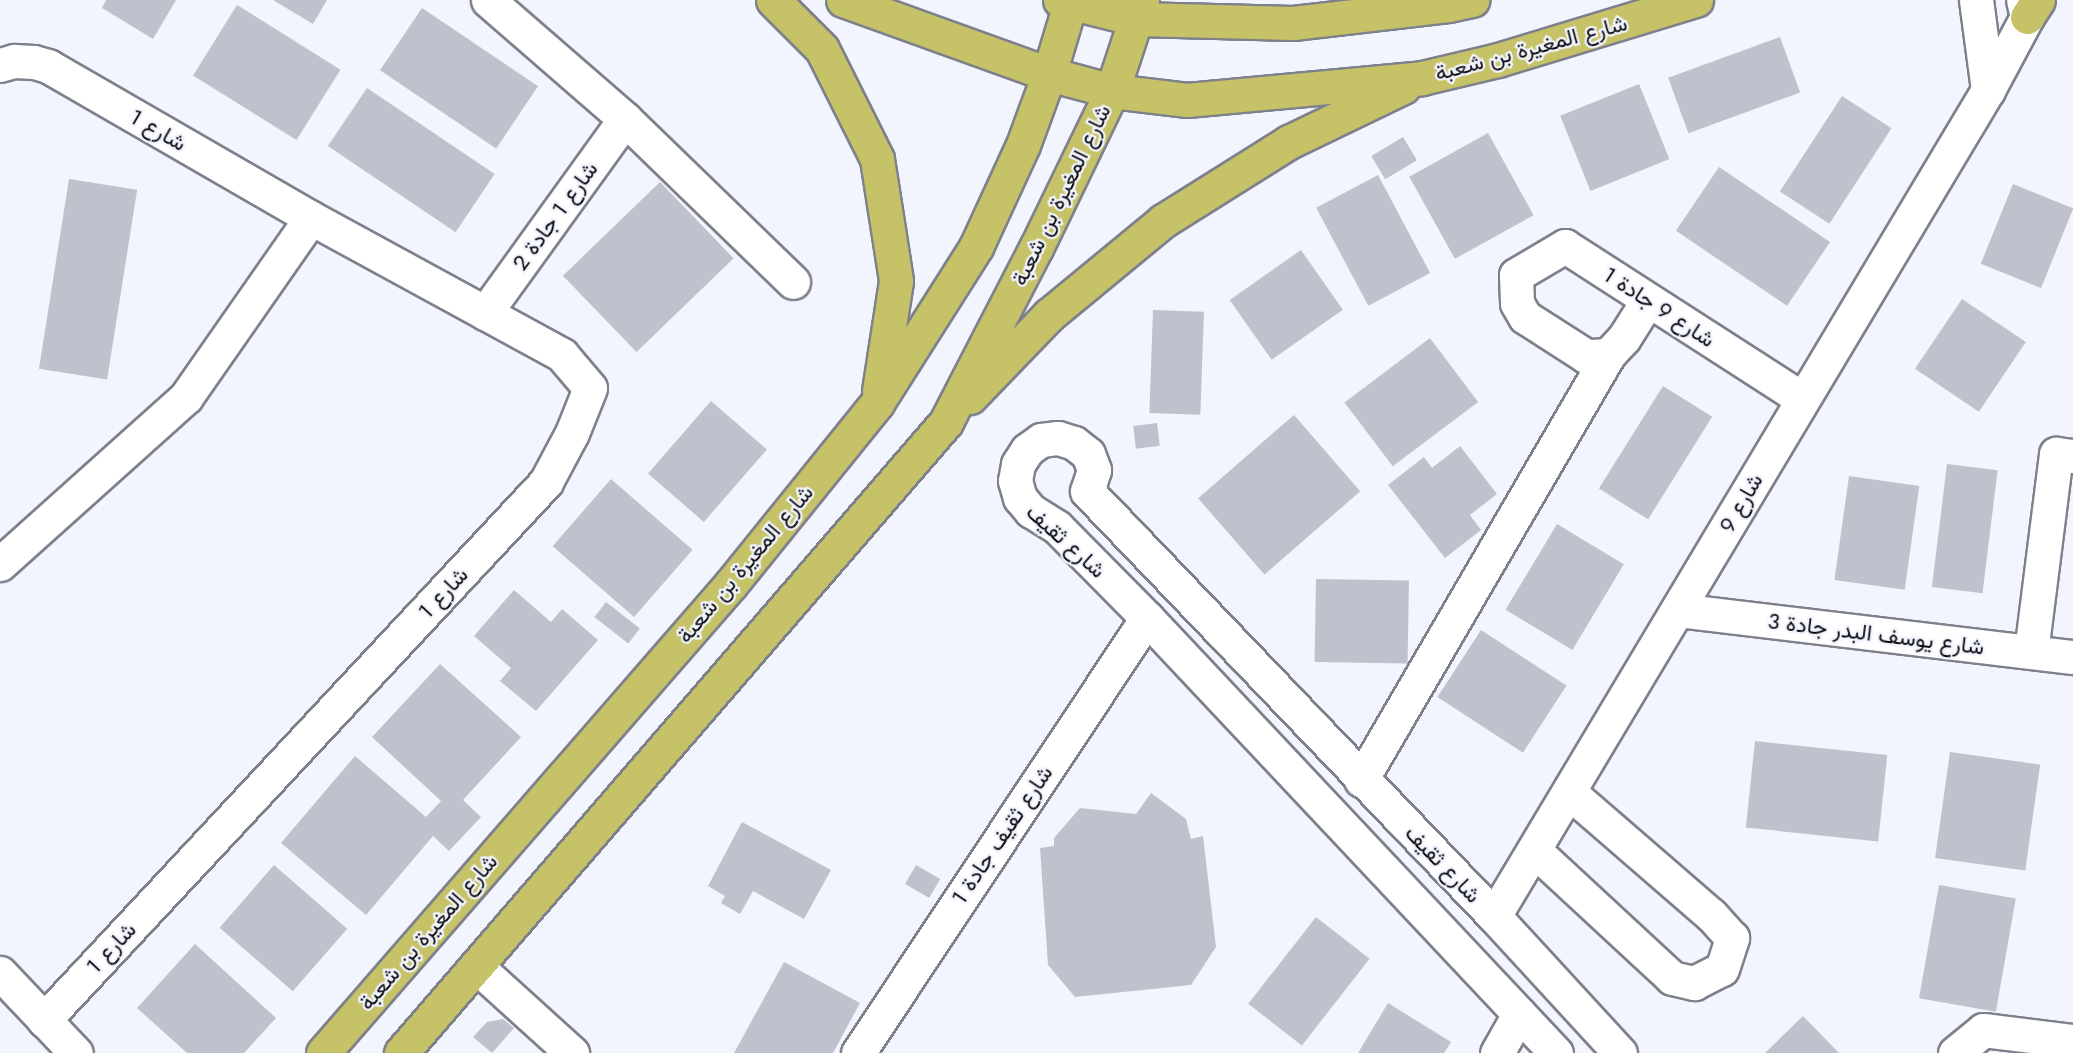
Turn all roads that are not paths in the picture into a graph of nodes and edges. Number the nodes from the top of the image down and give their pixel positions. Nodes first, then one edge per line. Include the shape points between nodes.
1 (488, 0) edge
2 (773, 0) edge
3 (843, 0) edge
4 (1472, 0) edge
5 (1696, 0) edge
6 (1976, 0) edge
7 (1067, 1) edge
8 (2029, 6) edge
9 (1140, 10) edge
10 (0, 65) edge
11 (1049, 74) junction
12 (1422, 78) junction
13 (1988, 90) junction
14 (1112, 91) junction
15 (625, 119) junction
16 (311, 218) junction
17 (793, 282) dead end
18 (1648, 300) junction
19 (484, 313) junction
20 (1608, 355) junction
21 (1801, 398) junction
22 (877, 403) junction
23 (946, 422) junction
24 (2073, 456) edge
25 (0, 564) edge
26 (1678, 610) junction
27 (1147, 618) junction
28 (2031, 652) junction
29 (2073, 657) edge
30 (1361, 780) junction
31 (1569, 792) junction
32 (1534, 850) junction
33 (1494, 916) junction
34 (476, 966) junction
35 (0, 973) edge
36 (1519, 1014) junction
37 (44, 1020) junction
38 (2073, 1041) edge
39 (76, 1053) edge
40 (323, 1053) edge
41 (401, 1053) edge
42 (572, 1053) edge
43 (858, 1053) edge
44 (1497, 1053) edge
45 (1556, 1053) edge
46 (1620, 1053) edge
47 (1955, 1053) edge

1 - 15 street
2 - 22 main road via 822,49 877,159 896,281
3 - 11 main road
4 - 9 main road via 1293,23
5 - 12 main road, شارع المغيرة بن شعبة via 1498,60
6 - 13 street
7 - 9 main road
7 - 11 main road
8 - 13 street, شارع 9
9 - 14 main road
10 - 16 street, شارع 1 via 14,61 48,66
11 - 14 main road, شارع المغيرة بن شعبة
11 - 22 main road, شارع المغيرة بن شعبة via 1023,145 976,247
12 - 14 main road, شارع المغيرة بن شعبة via 1187,100
12 - 23 main road via 1288,142 1163,221 1049,315
13 - 21 street, شارع 9
14 - 23 main road, شارع المغيرة بن شعبة
15 - 17 street
15 - 19 street, شارع 1 جادة 2
16 - 19 street, شارع 1
16 - 25 street via 186,397
18 - 20 street
18 - 20 street, شارع 9 جادة 1 via 1565,246 1516,275 1517,303 1525,317 1586,356
18 - 21 street, شارع 9 جادة 1
19 - 37 street, شارع 1 via 562,356 590,388 546,482
20 - 30 street
21 - 26 street, شارع 9
22 - 40 main road, شارع المغيرة بن شعبة via 731,584
23 - 34 main road, شارع المغيرة بن شعبة
24 - 28 street via 2056,454
26 - 28 street, شارع يوسف البدر جادة 3
26 - 31 street, شارع 9
27 - 30 street, شارع ثقيف via 1057,526 1031,511 1020,498 1015,481 1017,464 1026,450 1041,440 1058,438 1074,443 1088,454 1094,470 1087,491
27 - 36 street, شارع ثقيف
27 - 43 street, شارع ثقيف جادة 1
28 - 29 street, شارع يوسف البدر جادة 3
30 - 33 street, شارع ثقيف
31 - 32 street, شارع 9
31 - 32 street via 1711,915 1732,938 1722,969 1694,983 1672,978
32 - 33 street, شارع 9
33 - 46 street, شارع ثقيف
34 - 41 main road, شارع المغيرة بن شعبة
34 - 42 street
35 - 37 street
36 - 44 street
36 - 45 street, شارع ثقيف
37 - 39 street
38 - 47 street via 1983,1030

